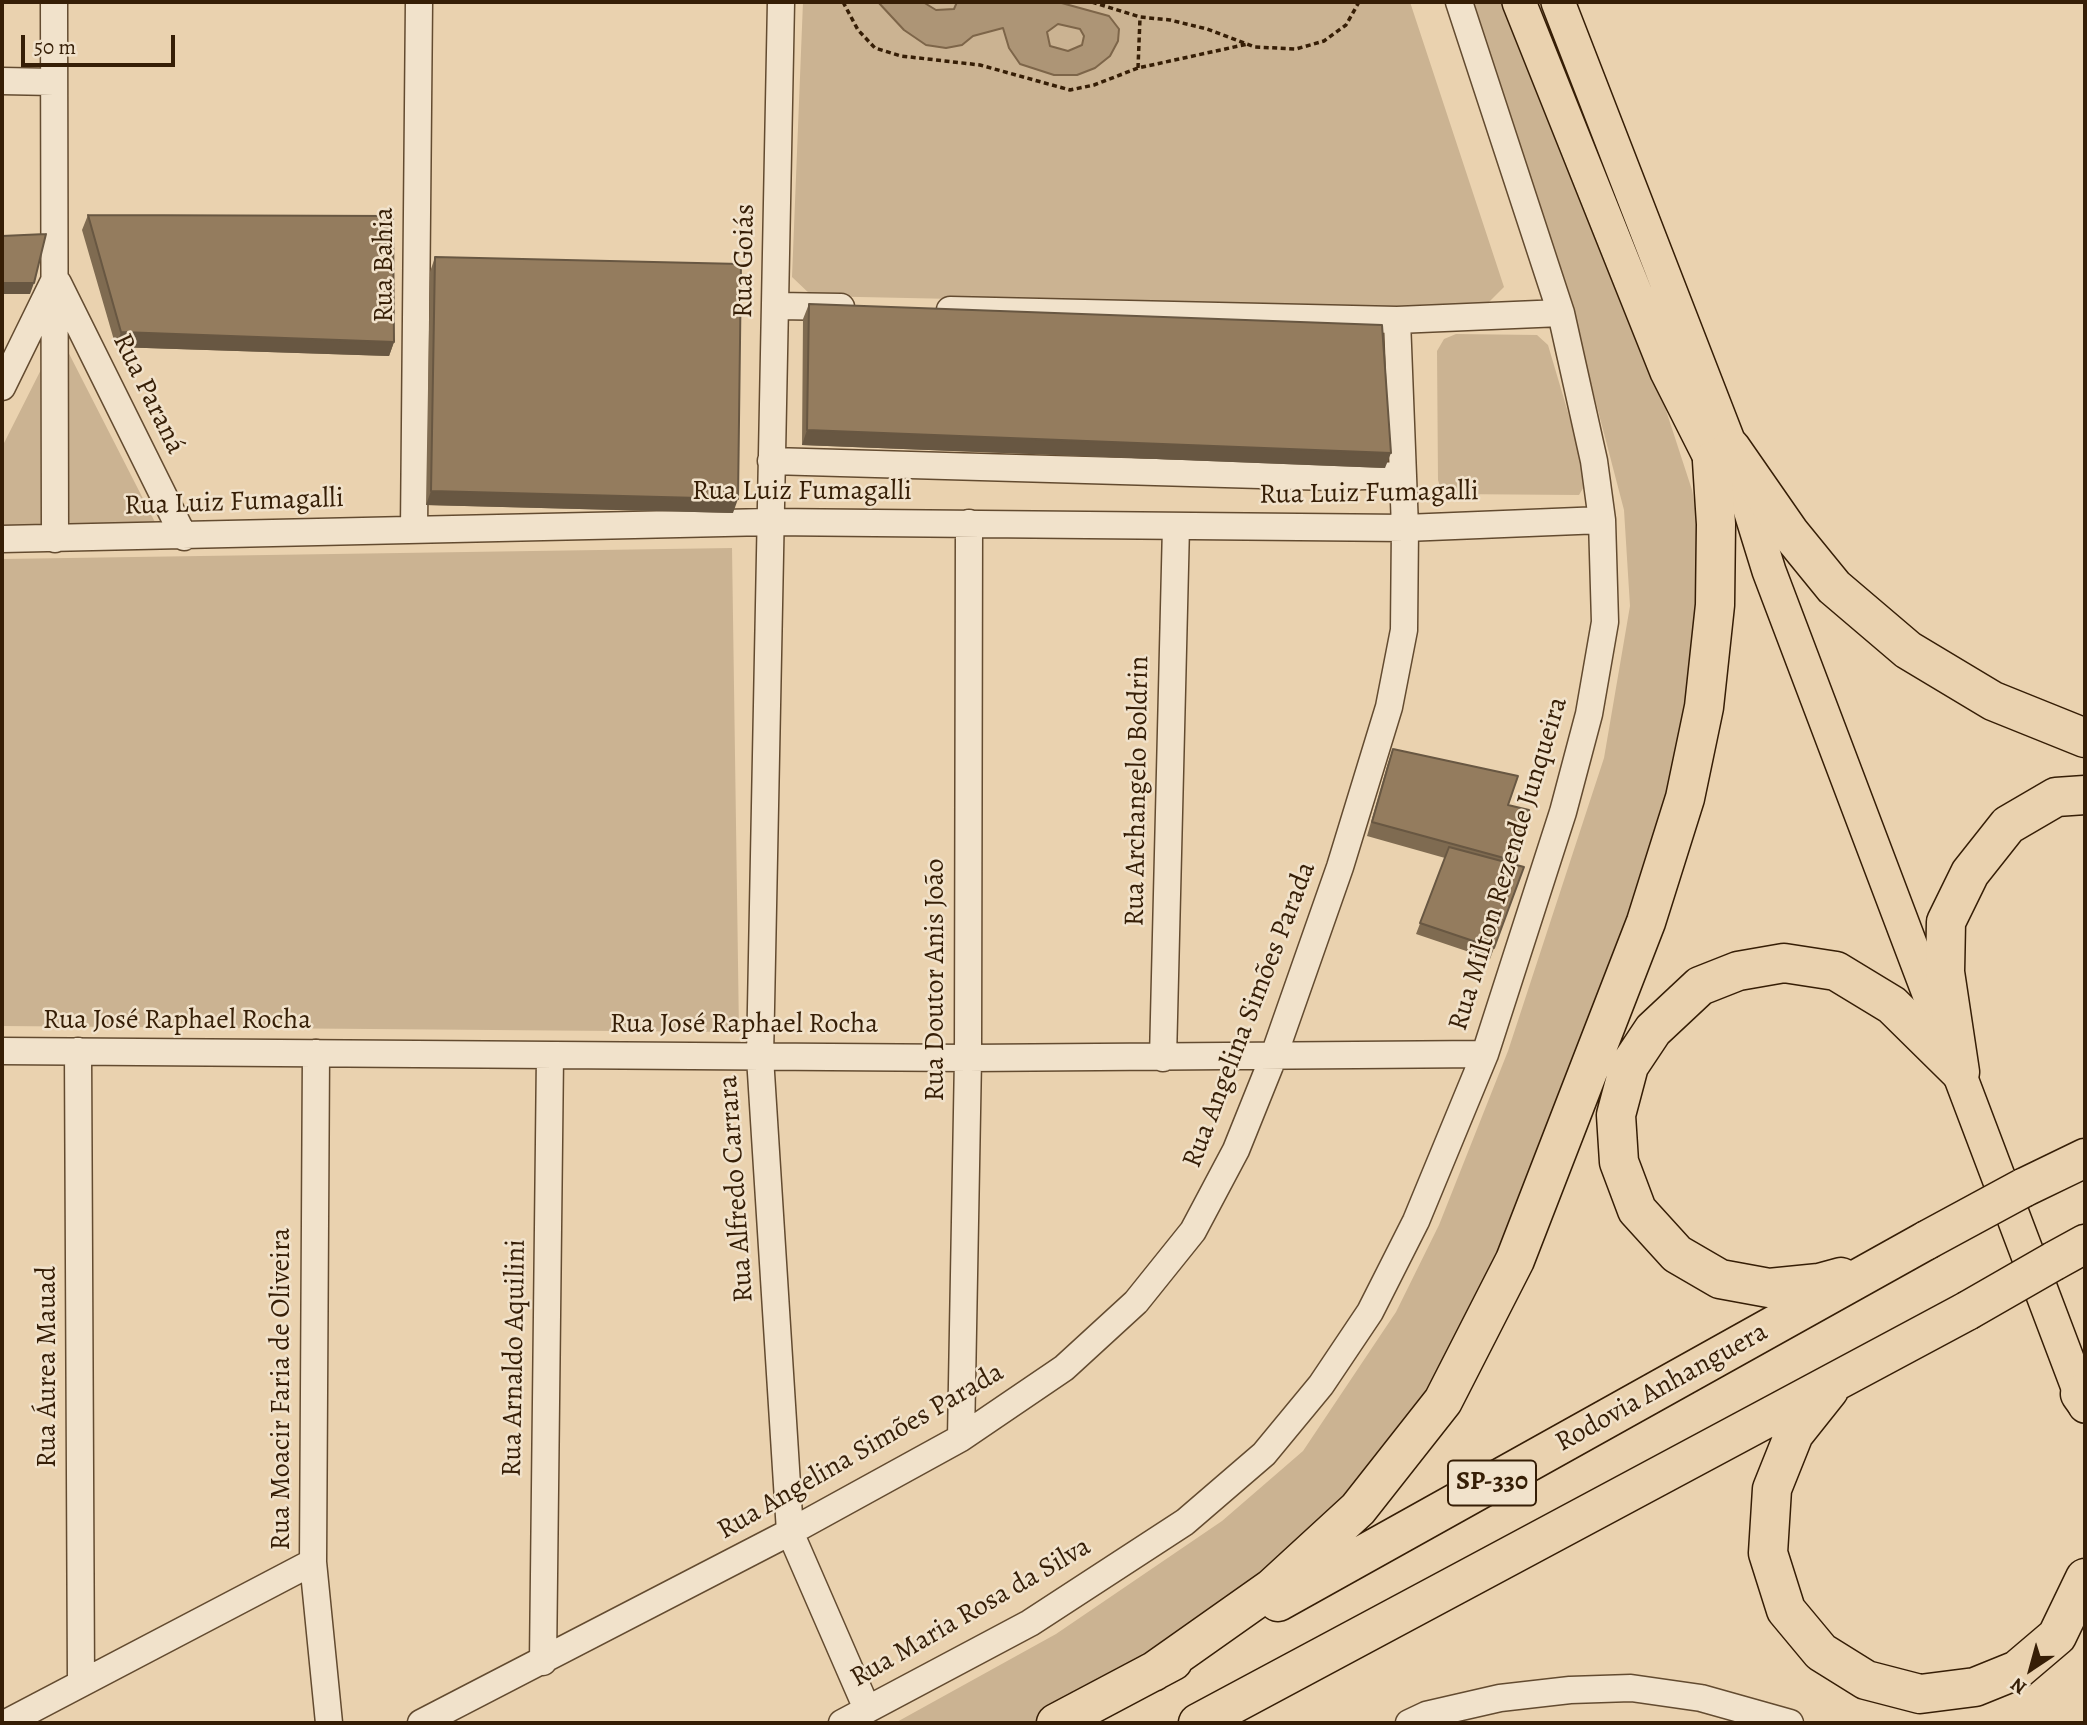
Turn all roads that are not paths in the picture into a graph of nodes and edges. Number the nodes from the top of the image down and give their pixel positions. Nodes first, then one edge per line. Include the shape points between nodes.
1 (54, 2) edge
2 (419, 2) edge
3 (781, 2) edge
4 (1459, 2) edge
5 (1519, 2) edge
6 (1558, 2) edge
7 (2, 81) edge
8 (54, 82) junction
9 (56, 278) junction
10 (777, 306) junction
11 (859, 307) edge
12 (928, 309) edge
13 (1561, 313) junction
14 (1397, 320) junction
15 (2, 387) edge
16 (1721, 455) junction
17 (771, 461) junction
18 (1403, 475) junction
19 (1602, 520) junction
20 (769, 522) junction
21 (969, 523) junction
22 (1176, 526) junction
23 (1405, 528) junction
24 (414, 529) junction
25 (184, 537) junction
26 (2, 539) edge
27 (55, 539) junction
28 (2085, 738) edge
29 (2085, 795) edge
30 (2, 1051) edge
31 (78, 1051) junction
32 (316, 1053) junction
33 (1485, 1054) junction
34 (550, 1055) junction
35 (760, 1056) junction
36 (968, 1058) junction
37 (1163, 1058) junction
38 (1273, 1058) junction
39 (1960, 1072) junction
40 (2085, 1158) edge
41 (2070, 1252) edge
42 (1884, 1265) junction
43 (1838, 1378) junction
44 (2084, 1400) edge
45 (961, 1438) junction
46 (1264, 1454) joint
47 (790, 1532) junction
48 (313, 1562) junction
49 (2085, 1578) edge
50 (543, 1662) junction
51 (1153, 1672) junction
52 (81, 1682) junction
53 (867, 1709) junction
54 (6, 1723) edge
55 (329, 1723) edge
56 (421, 1723) edge
57 (842, 1723) edge
58 (1056, 1723) edge
59 (1198, 1723) edge
60 (1409, 1723) edge
61 (1790, 1723) edge

1 - 8 street, Rua Paraná
2 - 24 street, Rua Bahia
3 - 10 street, Rua Goiás
4 - 13 street, Rua Milton Rezende Junqueira
5 - 16 main road via 1667,372
6 - 16 main road
7 - 8 street
8 - 9 street, Rua Paraná
9 - 15 street, Rua Paraná
9 - 25 street, Rua Paraná
9 - 27 street, Rua Paraná
10 - 11 street
10 - 17 street, Rua Goiás
12 - 14 street
13 - 14 street
13 - 19 street, Rua Milton Rezende Junqueira via 1594,461
14 - 18 street, Rua Angelina Simões Parada
16 - 28 highway via 1834,587 1908,650 1993,701
16 - 39 main road
16 - 51 highway via 1715,605 1704,707 1685,798 1646,922 1516,1260 1443,1401 1358,1509 1272,1588
17 - 18 street via 1330,477
17 - 20 street, Rua Goiás
18 - 23 street, Rua Angelina Simões Parada
19 - 23 street, Rua Luiz Fumagalli
19 - 33 street, Rua Milton Rezende Junqueira via 1605,622 1589,714 1563,812
20 - 21 street, Rua Luiz Fumagalli
20 - 24 street, Rua Luiz Fumagalli
20 - 35 street, Rua Alfredo Carrara
21 - 22 street, Rua Luiz Fumagalli
21 - 36 street, Rua Doutor Anis João
22 - 23 street, Rua Luiz Fumagalli
22 - 37 street, Rua Archangelo Boldrin
23 - 38 street, Rua Angelina Simões Parada via 1404,630 1390,707
24 - 25 street, Rua Luiz Fumagalli
25 - 27 street, Rua Luiz Fumagalli
26 - 27 street, Rua Luiz Fumagalli
29 - 39 highway via 2056,797 2008,825 1970,873 1946,922 1945,972
30 - 31 street, Rua José Raphael Rocha
31 - 32 street, Rua José Raphael Rocha
31 - 52 street, Rua Áurea Mauad
32 - 34 street, Rua José Raphael Rocha
32 - 48 street, Rua Moacir Faria de Oliveira
33 - 38 street, Rua José Raphael Rocha
33 - 46 street, Rua Milton Rezende Junqueira via 1416,1221 1370,1312 1321,1385
34 - 35 street, Rua José Raphael Rocha
34 - 50 street, Rua Arnaldo Aquilini
35 - 36 street, Rua José Raphael Rocha
35 - 47 street, Rua Alfredo Carrara
36 - 37 street, Rua José Raphael Rocha
36 - 45 street, Rua Doutor Anis João
37 - 38 street, Rua José Raphael Rocha
38 - 45 street, Rua Angelina Simões Parada via 1216,1193 1168,1265 1136,1302 1064,1368
39 - 42 highway via 1881,999 1836,971 1784,963 1738,971 1700,986 1653,1030 1629,1066 1616,1115 1619,1162 1637,1210 1677,1254 1720,1279 1769,1288 1819,1283
39 - 44 main road
40 - 42 highway, Rodovia Anhanguera / SP-330, bridge
41 - 43 highway, SP-330, bridge
42 - 51 highway, Rodovia Anhanguera / SP-330
43 - 49 highway via 1794,1434 1772,1489 1768,1553 1786,1610 1821,1652 1866,1680 1920,1694 1975,1687 2017,1670 2057,1636
43 - 59 highway, SP-330
45 - 47 street, Rua Angelina Simões Parada
46 - 53 street, Rua Maria Rosa da Silva via 1185,1522 1030,1623
47 - 50 street, Rua Angelina Simões Parada
47 - 53 street, Rua Alfredo Carrara
48 - 52 street
48 - 55 street, Rua Moacir Faria de Oliveira
50 - 56 street, Rua Angelina Simões Parada
51 - 58 highway, Rodovia Anhanguera / SP-330
52 - 54 street
53 - 57 street, Rua Maria Rosa da Silva
60 - 61 street via 1500,1698 1570,1689 1631,1688 1701,1698

